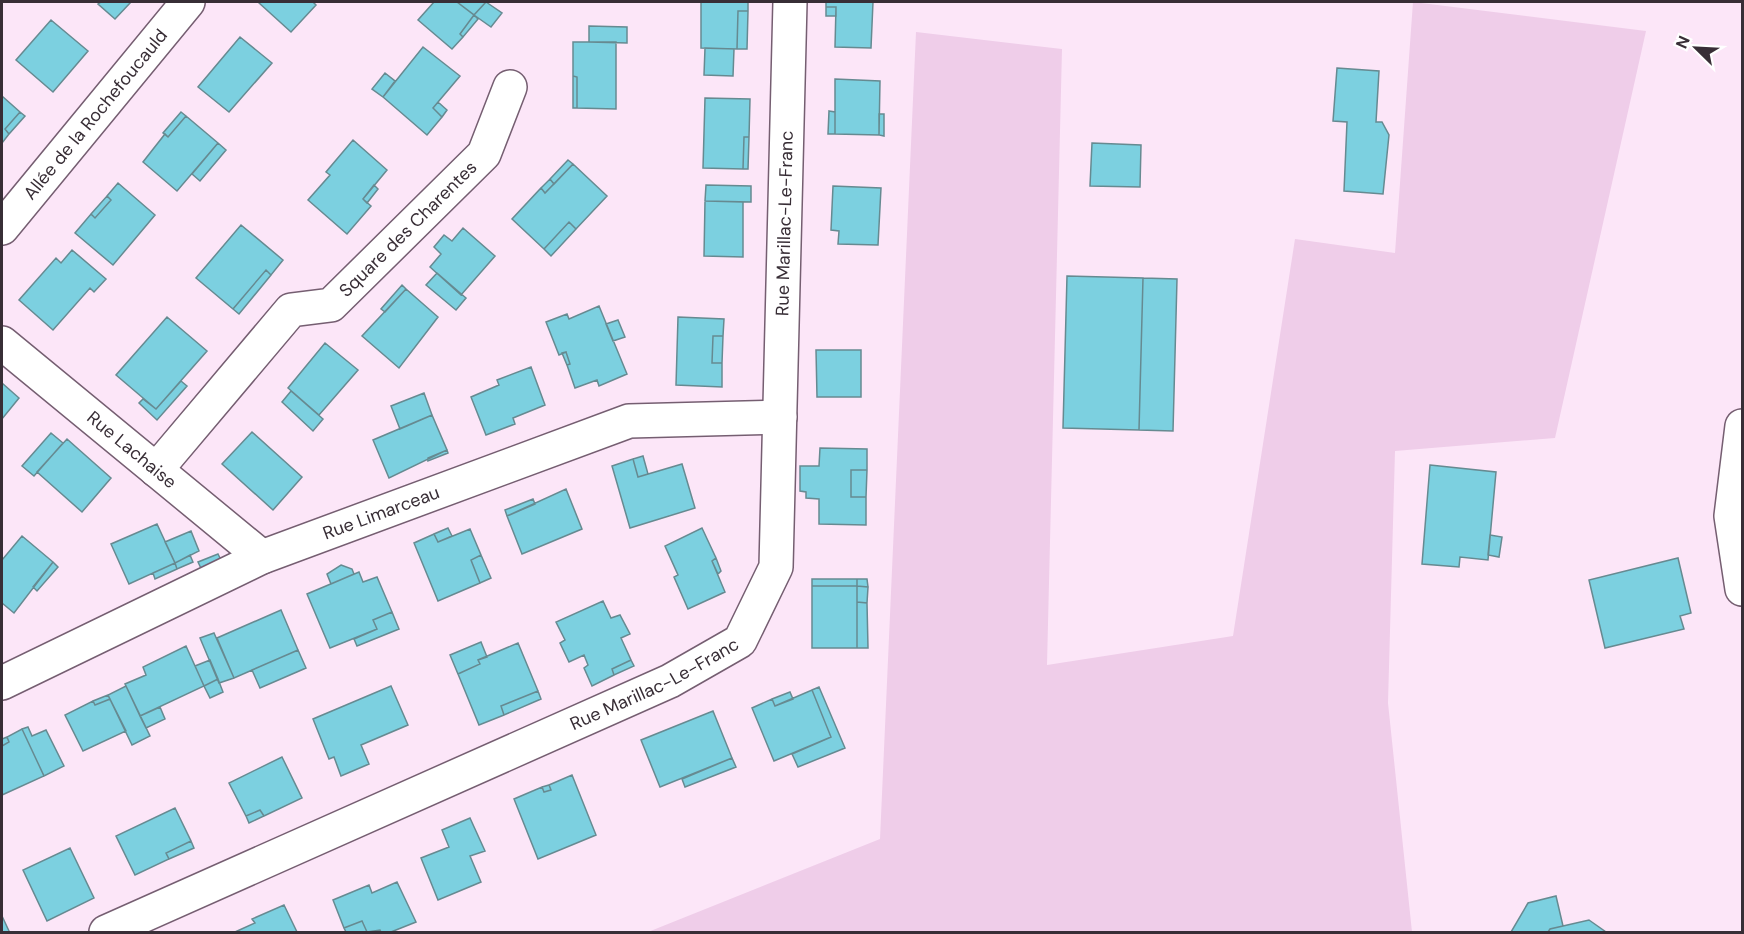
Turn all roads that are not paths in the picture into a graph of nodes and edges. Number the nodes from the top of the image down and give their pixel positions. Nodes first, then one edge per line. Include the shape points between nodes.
1 (188, 2) edge
2 (790, 2) edge
3 (510, 87) dead end
4 (2, 228) edge
5 (2, 343) edge
6 (780, 417) junction
7 (1743, 426) edge
8 (156, 470) junction
9 (1737, 515) edge
10 (262, 557) junction
11 (1740, 580) edge
12 (2, 683) edge
13 (106, 933) edge

1 - 4 street, Allée de la Rochefoucauld
2 - 6 street, Rue Marillac-Le-Franc
3 - 8 street, Square des Charentes via 484,154 331,305 291,310
5 - 8 street, Rue Lachaise
6 - 10 street, Rue Limarceau via 629,421
6 - 13 street, Rue Marillac-Le-Franc via 776,567 740,641 670,681
7 - 9 street
8 - 10 street, Rue Lachaise
9 - 11 street
10 - 12 street, Rue Limarceau

